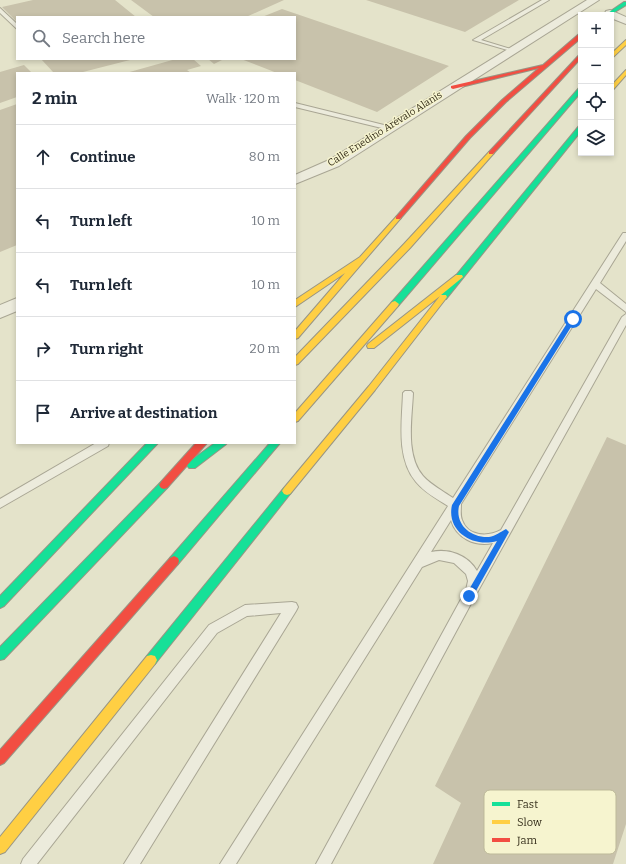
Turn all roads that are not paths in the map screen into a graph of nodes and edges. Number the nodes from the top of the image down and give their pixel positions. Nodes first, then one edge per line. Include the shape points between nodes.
1 (546, 0) edge
2 (594, 0) edge
3 (626, 4) edge
4 (0, 10) edge
5 (612, 12) edge
6 (614, 16) edge
7 (626, 21) edge
8 (16, 26) edge
9 (578, 38) edge
10 (626, 42) edge
11 (512, 51) junction
12 (614, 54) edge
13 (578, 58) edge
14 (545, 65) junction
15 (626, 72) edge
16 (614, 86) edge
17 (454, 87) junction
18 (578, 93) edge
19 (296, 105) edge
20 (390, 128) junction
21 (578, 131) edge
22 (296, 180) edge
23 (626, 236) edge
24 (363, 258) junction
25 (459, 277) junction
26 (595, 283) junction
27 (296, 303) edge
28 (16, 304) edge
29 (626, 309) edge
30 (0, 312) edge
31 (626, 317) edge
32 (296, 335) edge
33 (296, 361) edge
34 (330, 377) junction
35 (408, 393) dead end
36 (296, 418) edge
37 (102, 444) edge
38 (152, 444) edge
39 (201, 444) edge
40 (221, 444) edge
41 (274, 444) edge
42 (174, 475) junction
43 (0, 504) edge
44 (456, 505) junction
45 (506, 532) junction
46 (418, 564) junction
47 (469, 596) junction
48 (0, 602) edge
49 (0, 655) edge
50 (0, 759) edge
51 (0, 847) edge
52 (133, 862) edge
53 (28, 864) edge
54 (227, 864) edge
55 (324, 864) edge

1 - 11 lane via 476,40
2 - 11 street, Calle Enedino Arévalo Alanís
3 - 5 main road
4 - 8 lane
6 - 7 street
9 - 14 main road
10 - 12 main road
11 - 17 street, Calle Enedino Arévalo Alanís
13 - 33 main road via 407,246
14 - 17 main road
14 - 24 main road via 468,137
15 - 16 main road
17 - 20 street, Calle Enedino Arévalo Alanís
18 - 34 main road
19 - 20 lane
20 - 22 street, Calle Enedino Arévalo Alanís via 334,163
21 - 25 main road
23 - 26 lane
24 - 27 main road
24 - 32 main road
25 - 34 main road
25 - 51 main road
26 - 29 lane
26 - 44 lane
28 - 30 street
31 - 45 lane
34 - 36 main road
35 - 44 lane via 410,464 420,480
37 - 43 lane
38 - 48 main road
39 - 42 main road
40 - 42 main road
41 - 50 main road
42 - 49 main road
44 - 45 lane via 456,522 461,530 470,536 479,540 489,540 498,538
44 - 46 lane
45 - 47 lane
46 - 47 lane via 437,554 449,555 459,560 468,567 472,576 473,587
46 - 54 lane
47 - 55 lane
52 - 53 lane via 292,607 244,611 213,630

